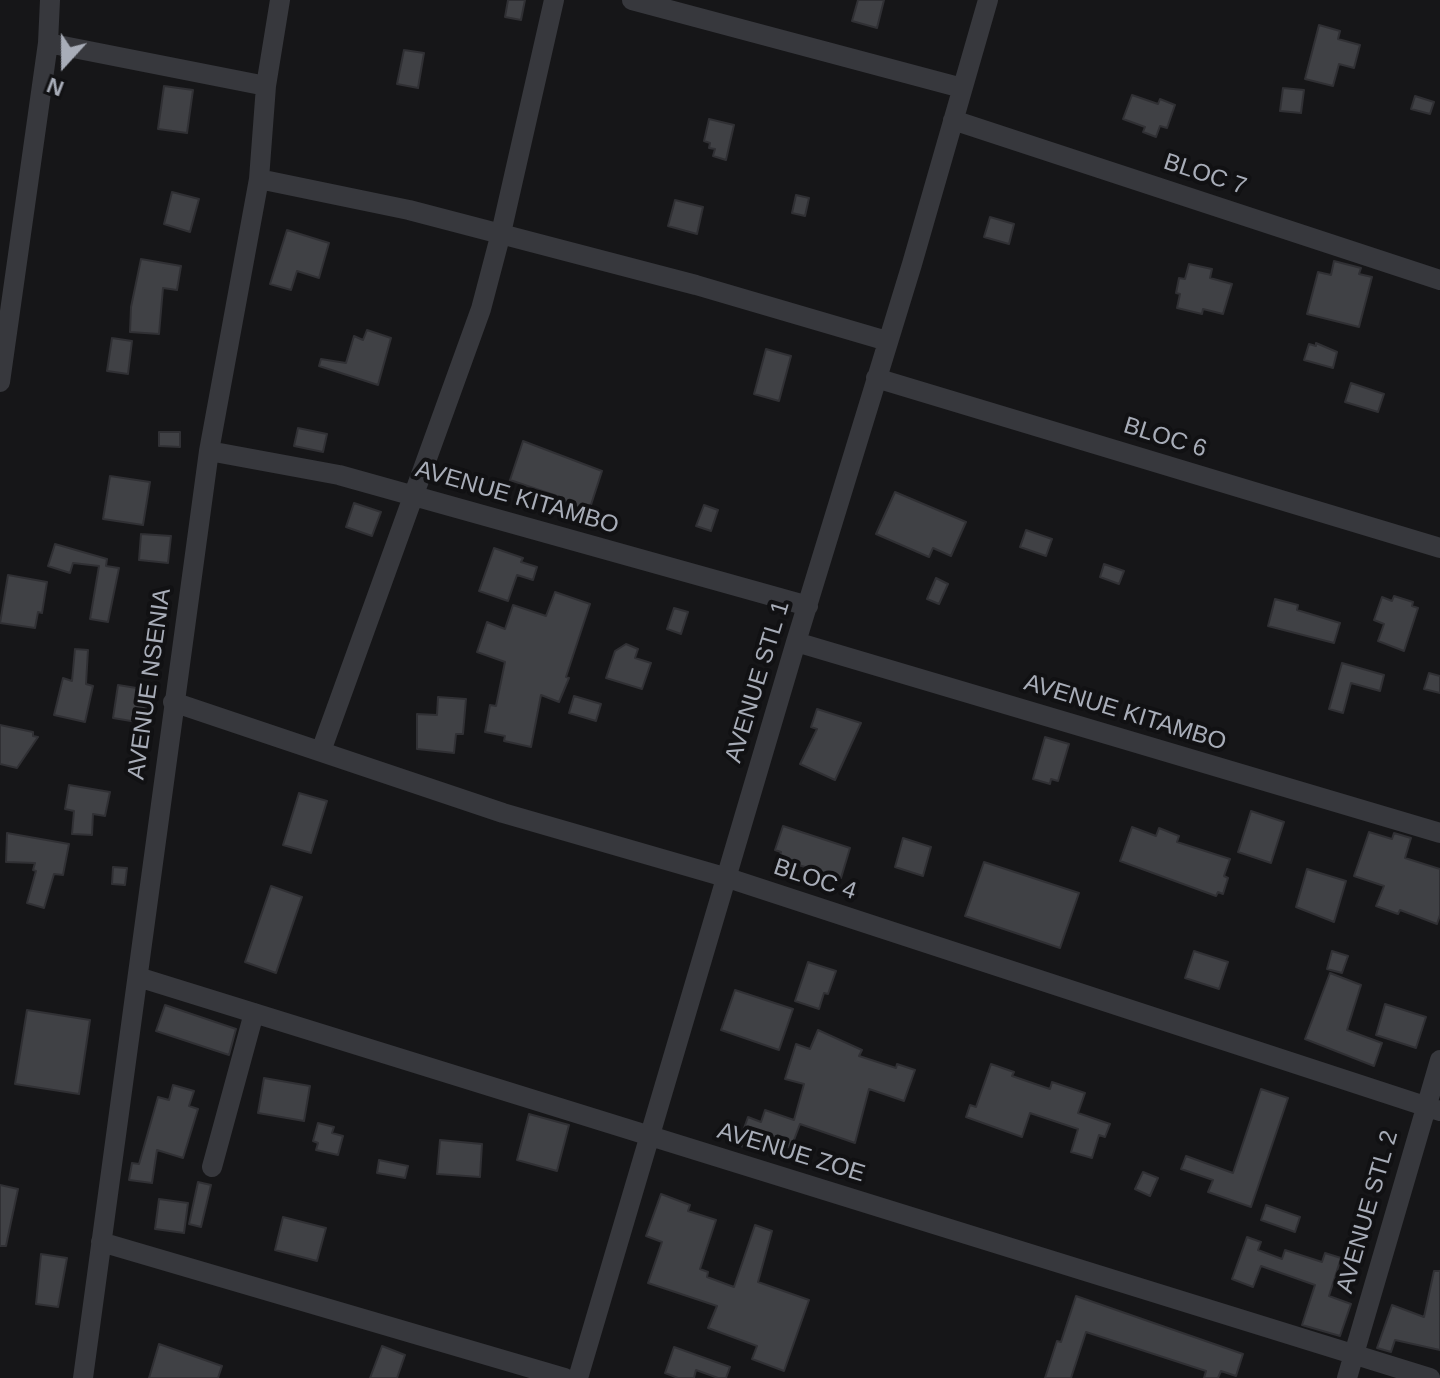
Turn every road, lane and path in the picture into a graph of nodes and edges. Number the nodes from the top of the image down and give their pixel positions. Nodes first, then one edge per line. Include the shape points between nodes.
1 (50, 0) edge
2 (280, 0) edge
3 (554, 0) edge
4 (632, 0) edge
5 (988, 0) edge
6 (48, 43) junction
7 (266, 86) junction
8 (962, 88) junction
9 (953, 120) junction
10 (259, 179) junction
11 (501, 233) junction
12 (1440, 280) edge
13 (887, 341) junction
14 (876, 378) junction
15 (0, 382) edge
16 (209, 451) junction
17 (415, 496) junction
18 (1440, 548) edge
19 (808, 606) junction
20 (796, 642) junction
21 (173, 702) junction
22 (321, 751) junction
23 (1440, 833) edge
24 (728, 878) junction
25 (138, 977) junction
26 (254, 1013) junction
27 (1440, 1060) edge
28 (1433, 1108) edge
29 (648, 1136) junction
30 (212, 1167) dead end
31 (101, 1242) junction
32 (1354, 1354) junction
33 (83, 1378) edge
34 (565, 1378) edge
35 (578, 1378) edge
36 (1347, 1378) edge
37 (1430, 1378) edge

1 - 6 street
2 - 7 street, AVENUE NSENIA
3 - 11 street
4 - 8 street
5 - 8 street, AVENUE STL 1
6 - 7 street
6 - 15 street
7 - 10 street, AVENUE NSENIA
8 - 9 street, AVENUE STL 1
9 - 12 street, BLOC 7
9 - 13 street, AVENUE STL 1
10 - 11 street
10 - 16 street, AVENUE NSENIA
11 - 13 street
11 - 17 street via 481,309
13 - 14 street, AVENUE STL 1
14 - 18 street, BLOC 6
14 - 19 street, AVENUE STL 1
16 - 17 street, AVENUE KITAMBO via 339,475
16 - 21 street, AVENUE NSENIA
17 - 19 street, AVENUE KITAMBO
17 - 22 street
19 - 20 street, AVENUE STL 1
20 - 23 street, AVENUE KITAMBO
20 - 24 street, AVENUE STL 1
21 - 22 street, BLOC 4
21 - 25 street, AVENUE NSENIA
22 - 24 street, BLOC 4 via 503,813
24 - 28 street, BLOC 4
24 - 29 street, AVENUE STL 1
25 - 26 street, AVENUE ZOE
25 - 31 street, AVENUE NSENIA
26 - 29 street, AVENUE ZOE
26 - 30 street
27 - 28 street, AVENUE STL 2
28 - 32 street, AVENUE STL 2
29 - 32 street, AVENUE ZOE
29 - 35 street, AVENUE STL 1
31 - 33 street, AVENUE NSENIA
31 - 34 street
32 - 36 street, AVENUE STL 2
32 - 37 street, AVENUE ZOE

